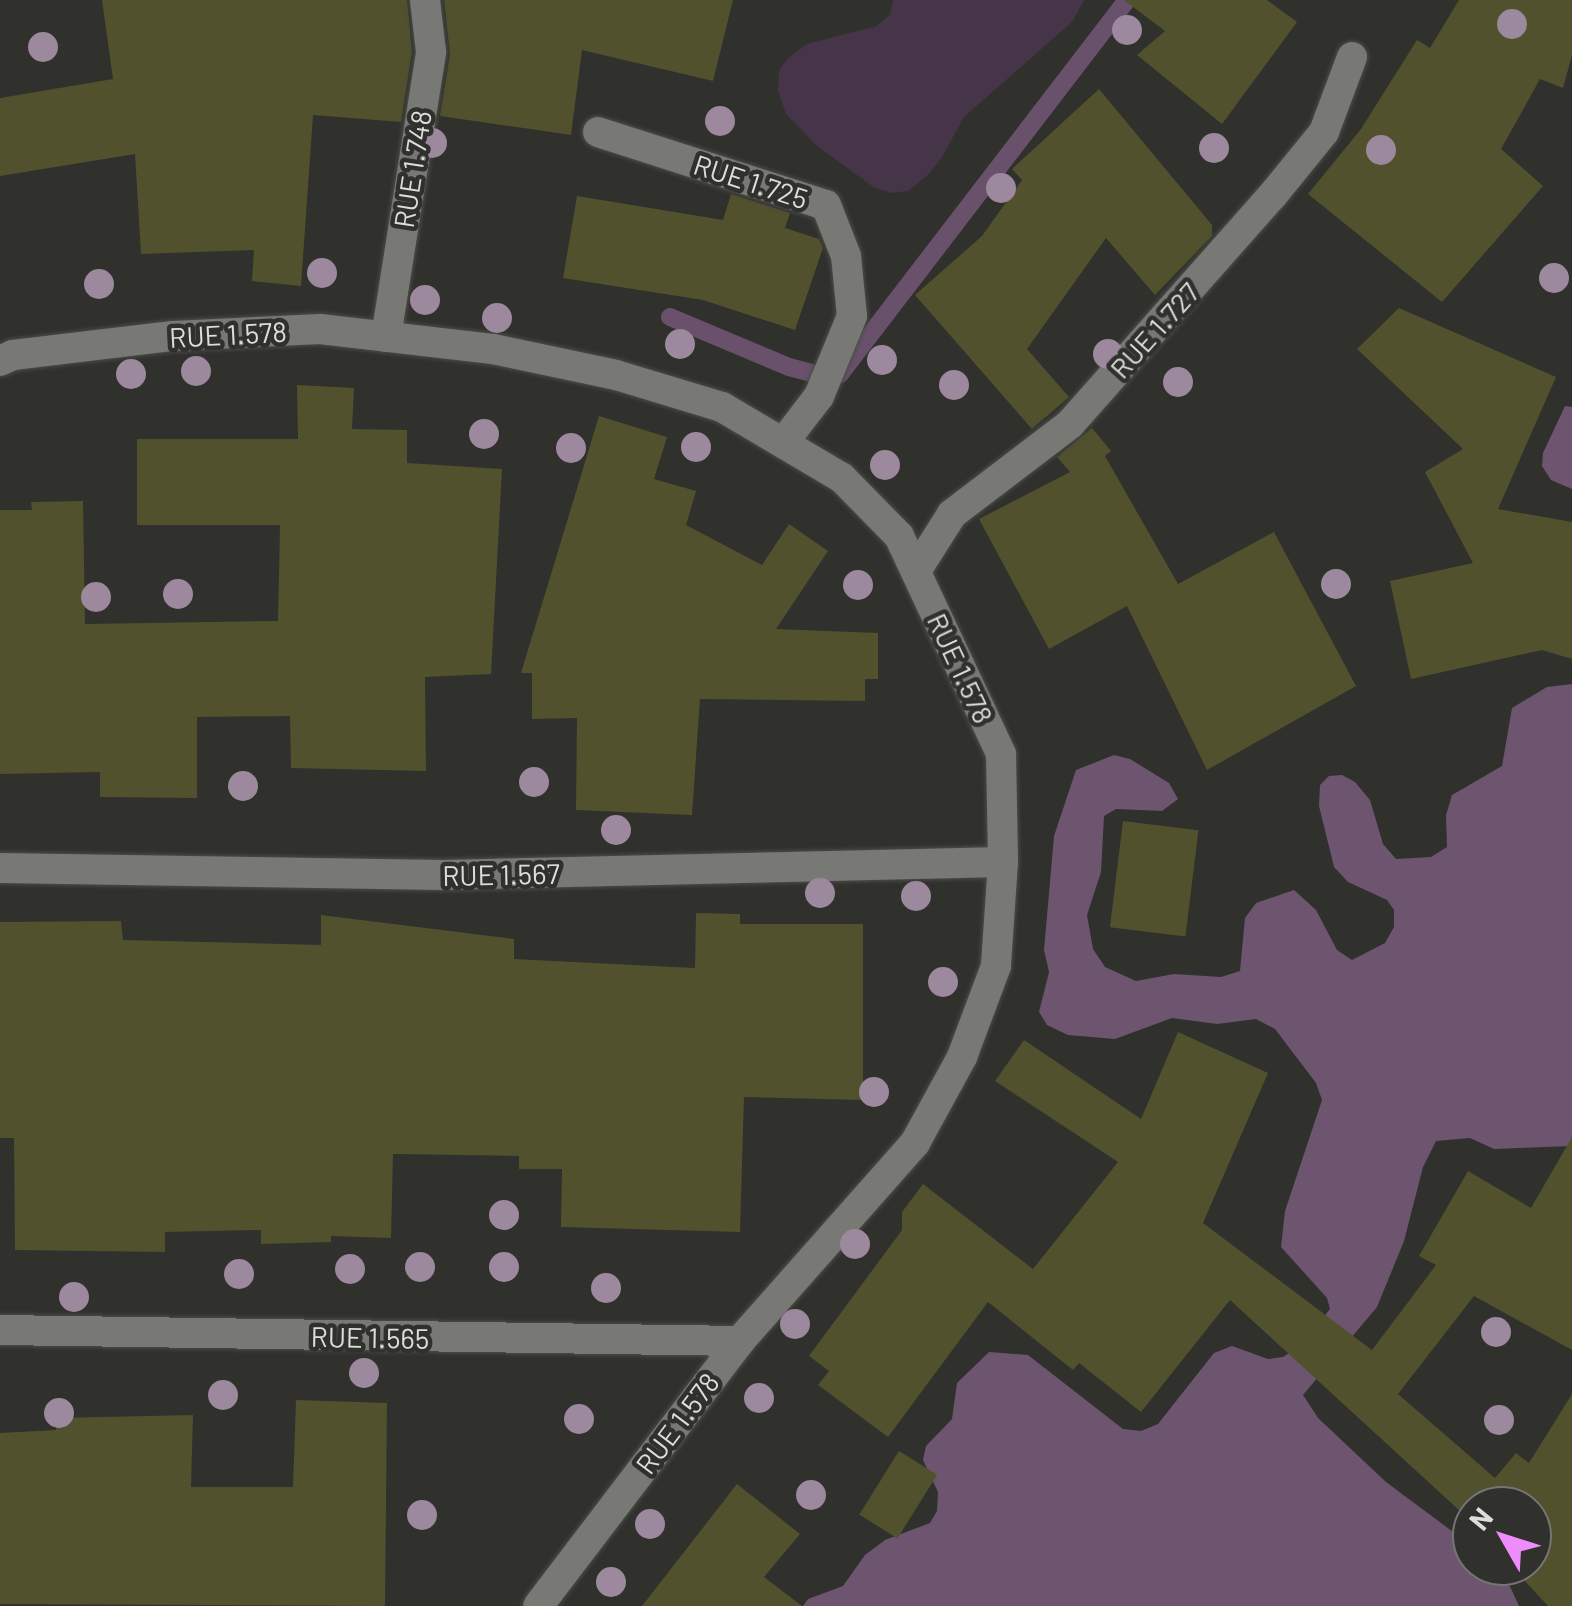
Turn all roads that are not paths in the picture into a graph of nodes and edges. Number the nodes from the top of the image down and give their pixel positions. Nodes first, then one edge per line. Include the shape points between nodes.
1 (424, 0) edge
2 (1352, 57) dead end
3 (598, 132) dead end
4 (386, 337) junction
5 (0, 360) edge
6 (782, 443) junction
7 (916, 571) junction
8 (1003, 862) junction
9 (0, 868) edge
10 (0, 1330) edge
11 (740, 1341) junction
12 (538, 1606) edge

1 - 4 street, RUE 1.748 via 431,52
2 - 7 street, RUE 1.727 via 1324,132 1272,196 1070,424 952,514
3 - 6 street, RUE 1.725 via 826,205 846,256 852,316 820,396
4 - 5 street, RUE 1.578 via 320,330 173,336
4 - 6 street, RUE 1.578 via 492,349 616,375 722,406
6 - 7 street, RUE 1.578 via 842,478 899,536
7 - 8 street, RUE 1.578 via 1001,754
8 - 9 street, RUE 1.567 via 442,876
8 - 11 street, RUE 1.578 via 996,966 962,1057 915,1144
10 - 11 street, RUE 1.565
11 - 12 street, RUE 1.578

